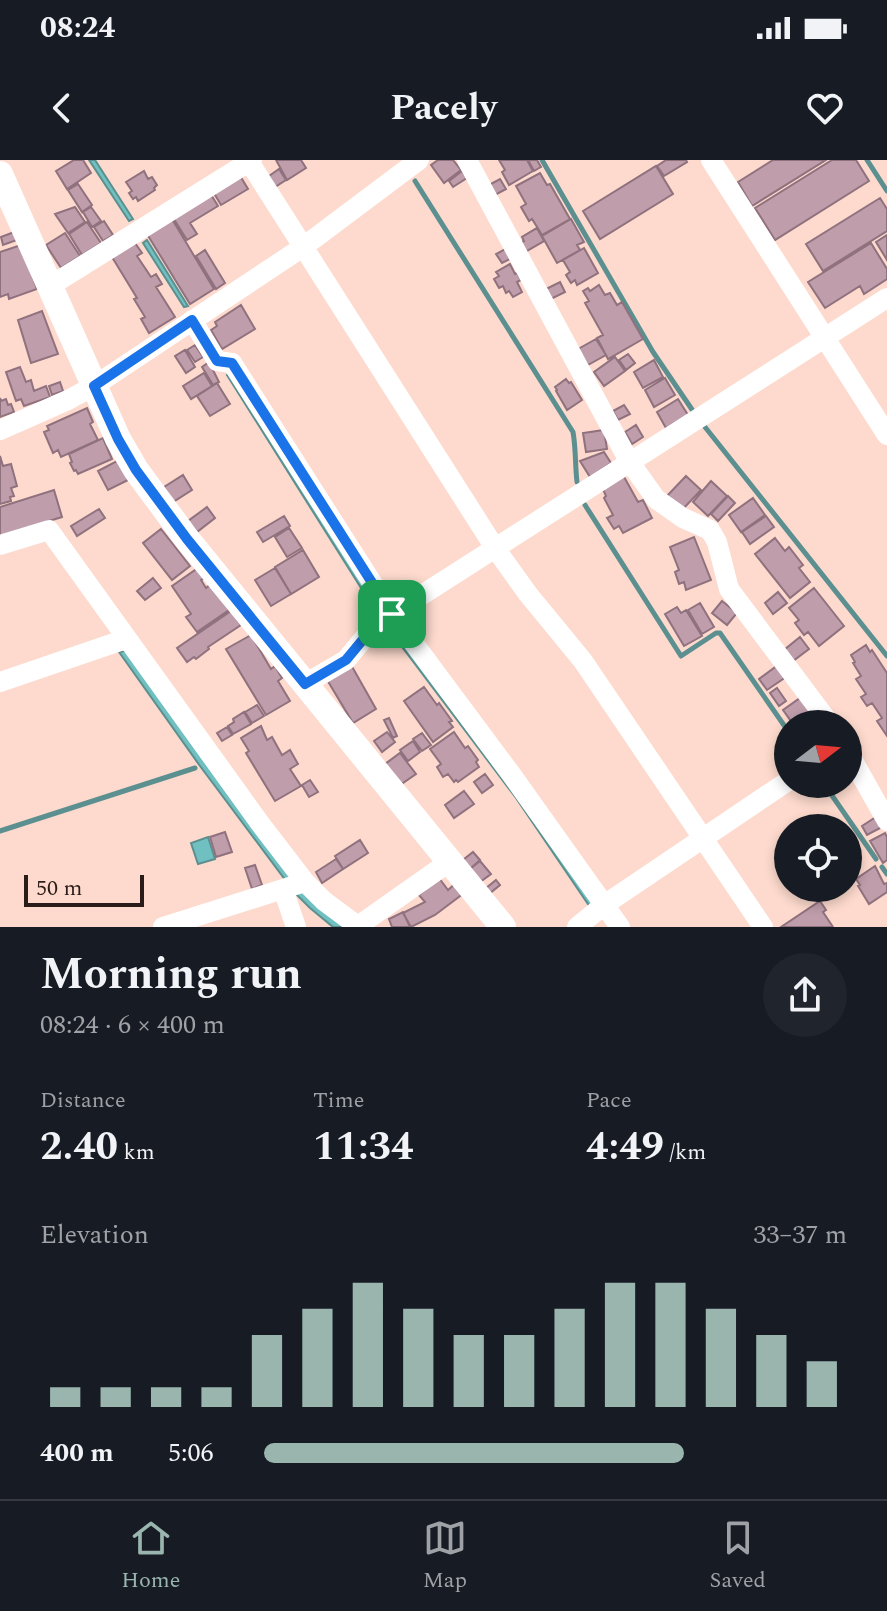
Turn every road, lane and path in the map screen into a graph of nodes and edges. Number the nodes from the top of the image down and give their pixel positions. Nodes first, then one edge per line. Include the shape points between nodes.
1 (419, 160) edge
2 (467, 160) edge
3 (711, 160) edge
4 (249, 161) edge
5 (0, 174) edge
6 (303, 247) junction
7 (50, 286) junction
8 (887, 298) edge
9 (192, 320) junction
10 (825, 337) junction
11 (94, 386) junction
12 (0, 430) edge
13 (887, 435) edge
14 (629, 461) junction
15 (0, 545) edge
16 (495, 548) junction
17 (388, 617) junction
18 (126, 639) junction
19 (0, 682) edge
20 (305, 684) junction
21 (820, 710) edge
22 (862, 777) edge
23 (774, 790) edge
24 (887, 821) edge
25 (702, 838) junction
26 (449, 862) junction
27 (294, 886) junction
28 (604, 905) junction
29 (163, 927) edge
30 (296, 927) edge
31 (358, 927) edge
32 (503, 927) edge
33 (577, 927) edge
34 (620, 927) edge
35 (763, 927) edge

1 - 6 street
2 - 14 street
3 - 10 street
4 - 6 street
4 - 7 street
5 - 7 main road
6 - 9 street
6 - 16 street
7 - 11 main road
8 - 10 street
9 - 11 street
9 - 17 street via 217,361 232,363
10 - 13 street
10 - 14 street
11 - 12 street
11 - 20 main road via 136,470
14 - 16 street
14 - 21 street via 656,499 710,530 729,589
15 - 18 street via 49,530
16 - 17 street
16 - 25 street via 583,661
17 - 20 street via 346,660
17 - 28 street via 511,774
18 - 19 street
18 - 27 street via 259,822
20 - 26 main road
22 - 24 street
23 - 25 street
25 - 28 street
25 - 35 street
26 - 31 street
26 - 32 main road
27 - 29 street
27 - 30 street
27 - 31 street
28 - 33 street
28 - 34 street

